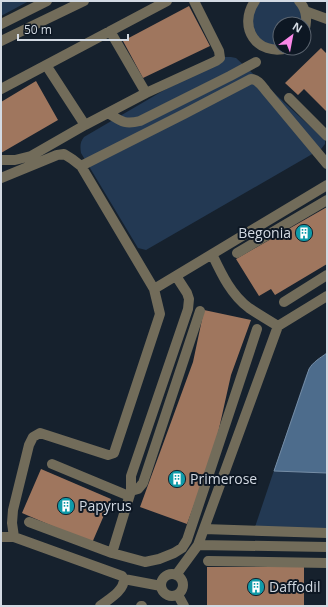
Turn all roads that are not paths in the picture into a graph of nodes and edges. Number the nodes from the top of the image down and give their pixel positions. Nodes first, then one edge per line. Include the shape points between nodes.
1 (47, 1) edge
2 (84, 1) edge
3 (167, 1) edge
4 (194, 1) edge
5 (255, 1) edge
6 (299, 1) edge
7 (72, 4) edge
8 (305, 11) junction
9 (306, 16) edge
10 (327, 19) edge
11 (1, 24) edge
12 (110, 32) junction
13 (1, 41) edge
14 (261, 46) junction
15 (272, 50) edge
16 (256, 62) junction
17 (46, 65) junction
18 (254, 79) junction
19 (1, 89) edge
20 (146, 93) junction
21 (289, 98) dead end
22 (108, 113) junction
23 (85, 125) junction
24 (327, 136) edge
25 (1, 160) edge
26 (327, 164) edge
27 (81, 166) junction
28 (1, 178) edge
29 (327, 185) edge
30 (327, 200) edge
31 (237, 253) dead end
32 (212, 254) junction
33 (327, 275) edge
34 (176, 276) junction
35 (154, 289) junction
36 (327, 296) edge
37 (284, 302) dead end
38 (200, 310) dead end
39 (278, 326) junction
40 (256, 329) dead end
41 (52, 464) dead end
42 (130, 493) junction
43 (29, 522) dead end
44 (204, 529) junction
45 (327, 533) edge
46 (1, 537) edge
47 (14, 537) junction
48 (198, 545) junction
49 (327, 547) edge
50 (112, 553) junction
51 (208, 561) dead end
52 (327, 563) edge
53 (176, 574) junction
54 (124, 579) junction
55 (161, 586) junction
56 (178, 595) junction
57 (100, 606) edge
58 (184, 606) edge

1 - 11 street
2 - 7 street
3 - 12 street
4 - 20 street via 220,51 220,58
5 - 14 street via 248,15 248,24 254,40
6 - 8 street
7 - 13 street
8 - 9 street
8 - 10 street
12 - 17 street
12 - 20 street
14 - 15 street
14 - 16 street
16 - 18 street
16 - 22 street via 140,121 121,121
17 - 19 street
17 - 23 street
18 - 26 street
18 - 27 street
20 - 22 street
21 - 24 street
22 - 23 street
23 - 25 street via 31,156
27 - 28 street via 64,154 57,155
27 - 35 street
29 - 32 street
30 - 31 street
32 - 34 street
32 - 39 street via 224,279 237,296 248,307
33 - 37 street
34 - 35 street
34 - 42 street via 187,293 188,309 131,476
35 - 47 street via 160,314 114,453 108,455 40,433 33,437 12,510
36 - 39 street
38 - 42 street via 143,483
39 - 44 street
40 - 50 street via 187,540 182,548 160,559 145,562
41 - 42 street
42 - 50 street
43 - 50 street
44 - 45 street
44 - 48 street
46 - 47 street
47 - 54 street via 122,576
48 - 49 street
48 - 53 street
51 - 52 street
53 - 55 street via 163,578
53 - 56 street via 182,579 184,586
54 - 55 street
54 - 57 street via 120,590
55 - 56 street via 167,595
56 - 58 street

